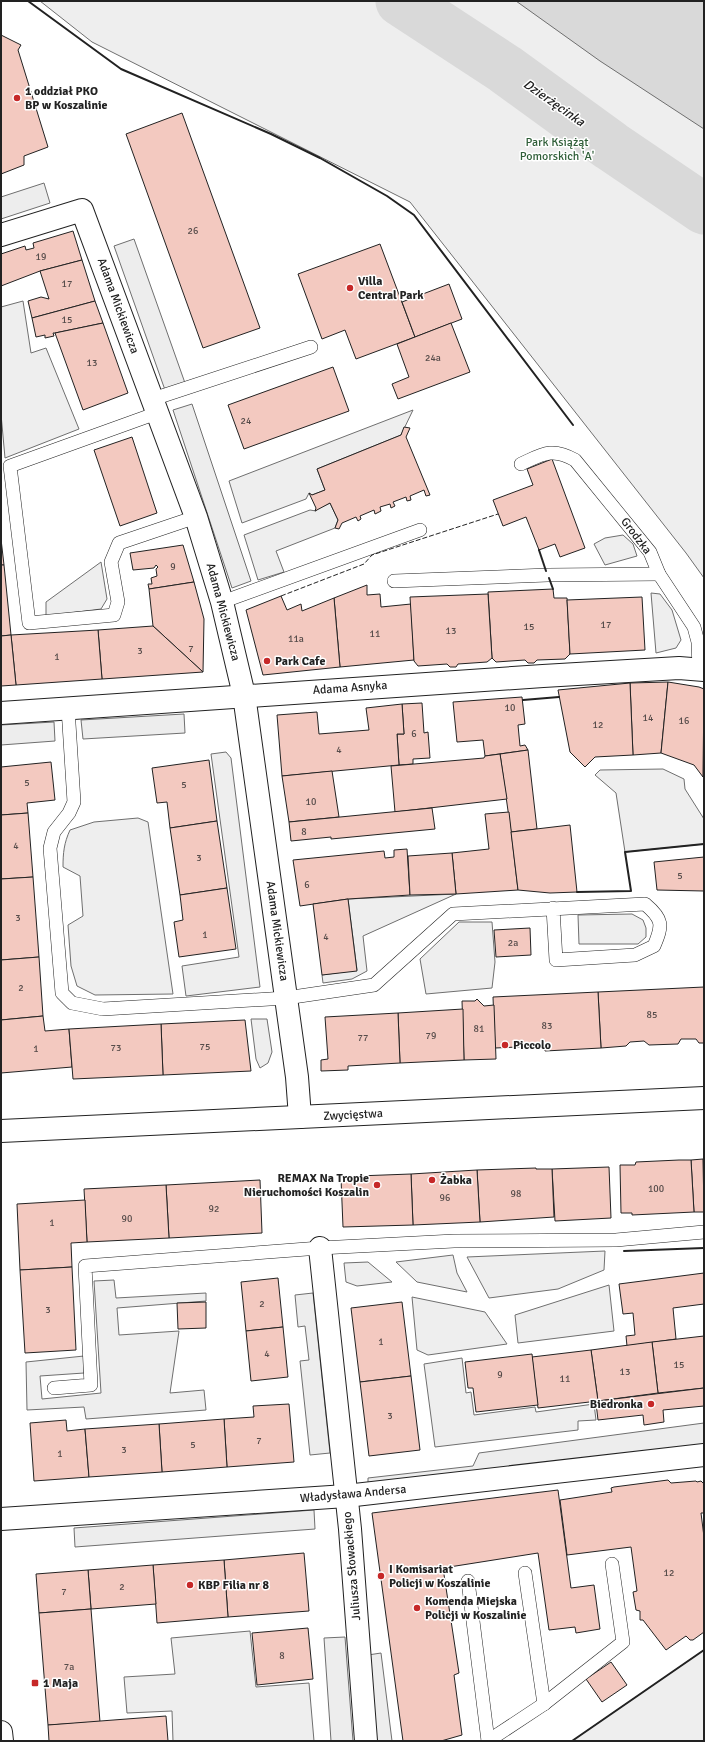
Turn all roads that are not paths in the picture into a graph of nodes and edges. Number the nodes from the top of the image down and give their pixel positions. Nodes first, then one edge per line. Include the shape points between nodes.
1 (1, 236) edge
2 (311, 347) dead end
3 (155, 406) junction
4 (521, 464) dead end
5 (196, 517) junction
6 (420, 530) dead end
7 (659, 574) junction
8 (394, 581) dead end
9 (222, 602) junction
10 (701, 669) edge
11 (244, 695) junction
12 (68, 708) junction
13 (1, 713) edge
14 (553, 908) junction
15 (286, 998) junction
16 (704, 1098) edge
17 (300, 1117) junction
18 (1, 1130) edge
19 (704, 1232) edge
20 (320, 1248) junction
21 (54, 1388) dead end
22 (704, 1455) edge
23 (346, 1496) junction
24 (1, 1519) edge
25 (612, 1564) dead end
26 (525, 1573) dead end
27 (468, 1581) dead end
28 (544, 1704) junction
29 (1, 1732) edge
30 (2, 1741) edge
31 (366, 1741) edge
32 (488, 1741) edge

1 - 3 street, Adama Mickiewicza via 82,210
2 - 3 lane
3 - 5 street, Adama Mickiewicza
3 - 5 lane via 10,466 29,623 114,615 118,602 111,562 119,543
4 - 7 lane, Grodzka via 549,453 562,453 574,460 650,552
5 - 9 street, Adama Mickiewicza
6 - 9 lane
7 - 8 lane
7 - 10 lane, Grodzka via 694,627
9 - 11 street, Adama Mickiewicza
10 - 11 street, Adama Asnyka via 671,668
11 - 12 street, Adama Asnyka
11 - 15 street, Adama Mickiewicza
12 - 13 street, Adama Asnyka
12 - 15 lane via 74,802 54,832 50,848 62,993 72,1003 103,1009
14 - 14 lane via 645,904 657,914 661,930 654,946 635,955 556,960
14 - 15 lane via 454,914 374,985
15 - 17 street, Adama Mickiewicza
16 - 17 street, Zwycięstwa
17 - 18 street, Zwycięstwa
19 - 20 lane via 616,1240 454,1241
20 - 21 lane via 85,1266 91,1385
20 - 23 street, Juliusza Słowackiego
22 - 23 street, Władysława Andersa
23 - 24 street, Władysława Andersa
23 - 31 street, Juliusza Słowackiego
25 - 28 lane via 623,1642
26 - 28 lane
27 - 32 lane
28 - 32 lane
29 - 30 street

